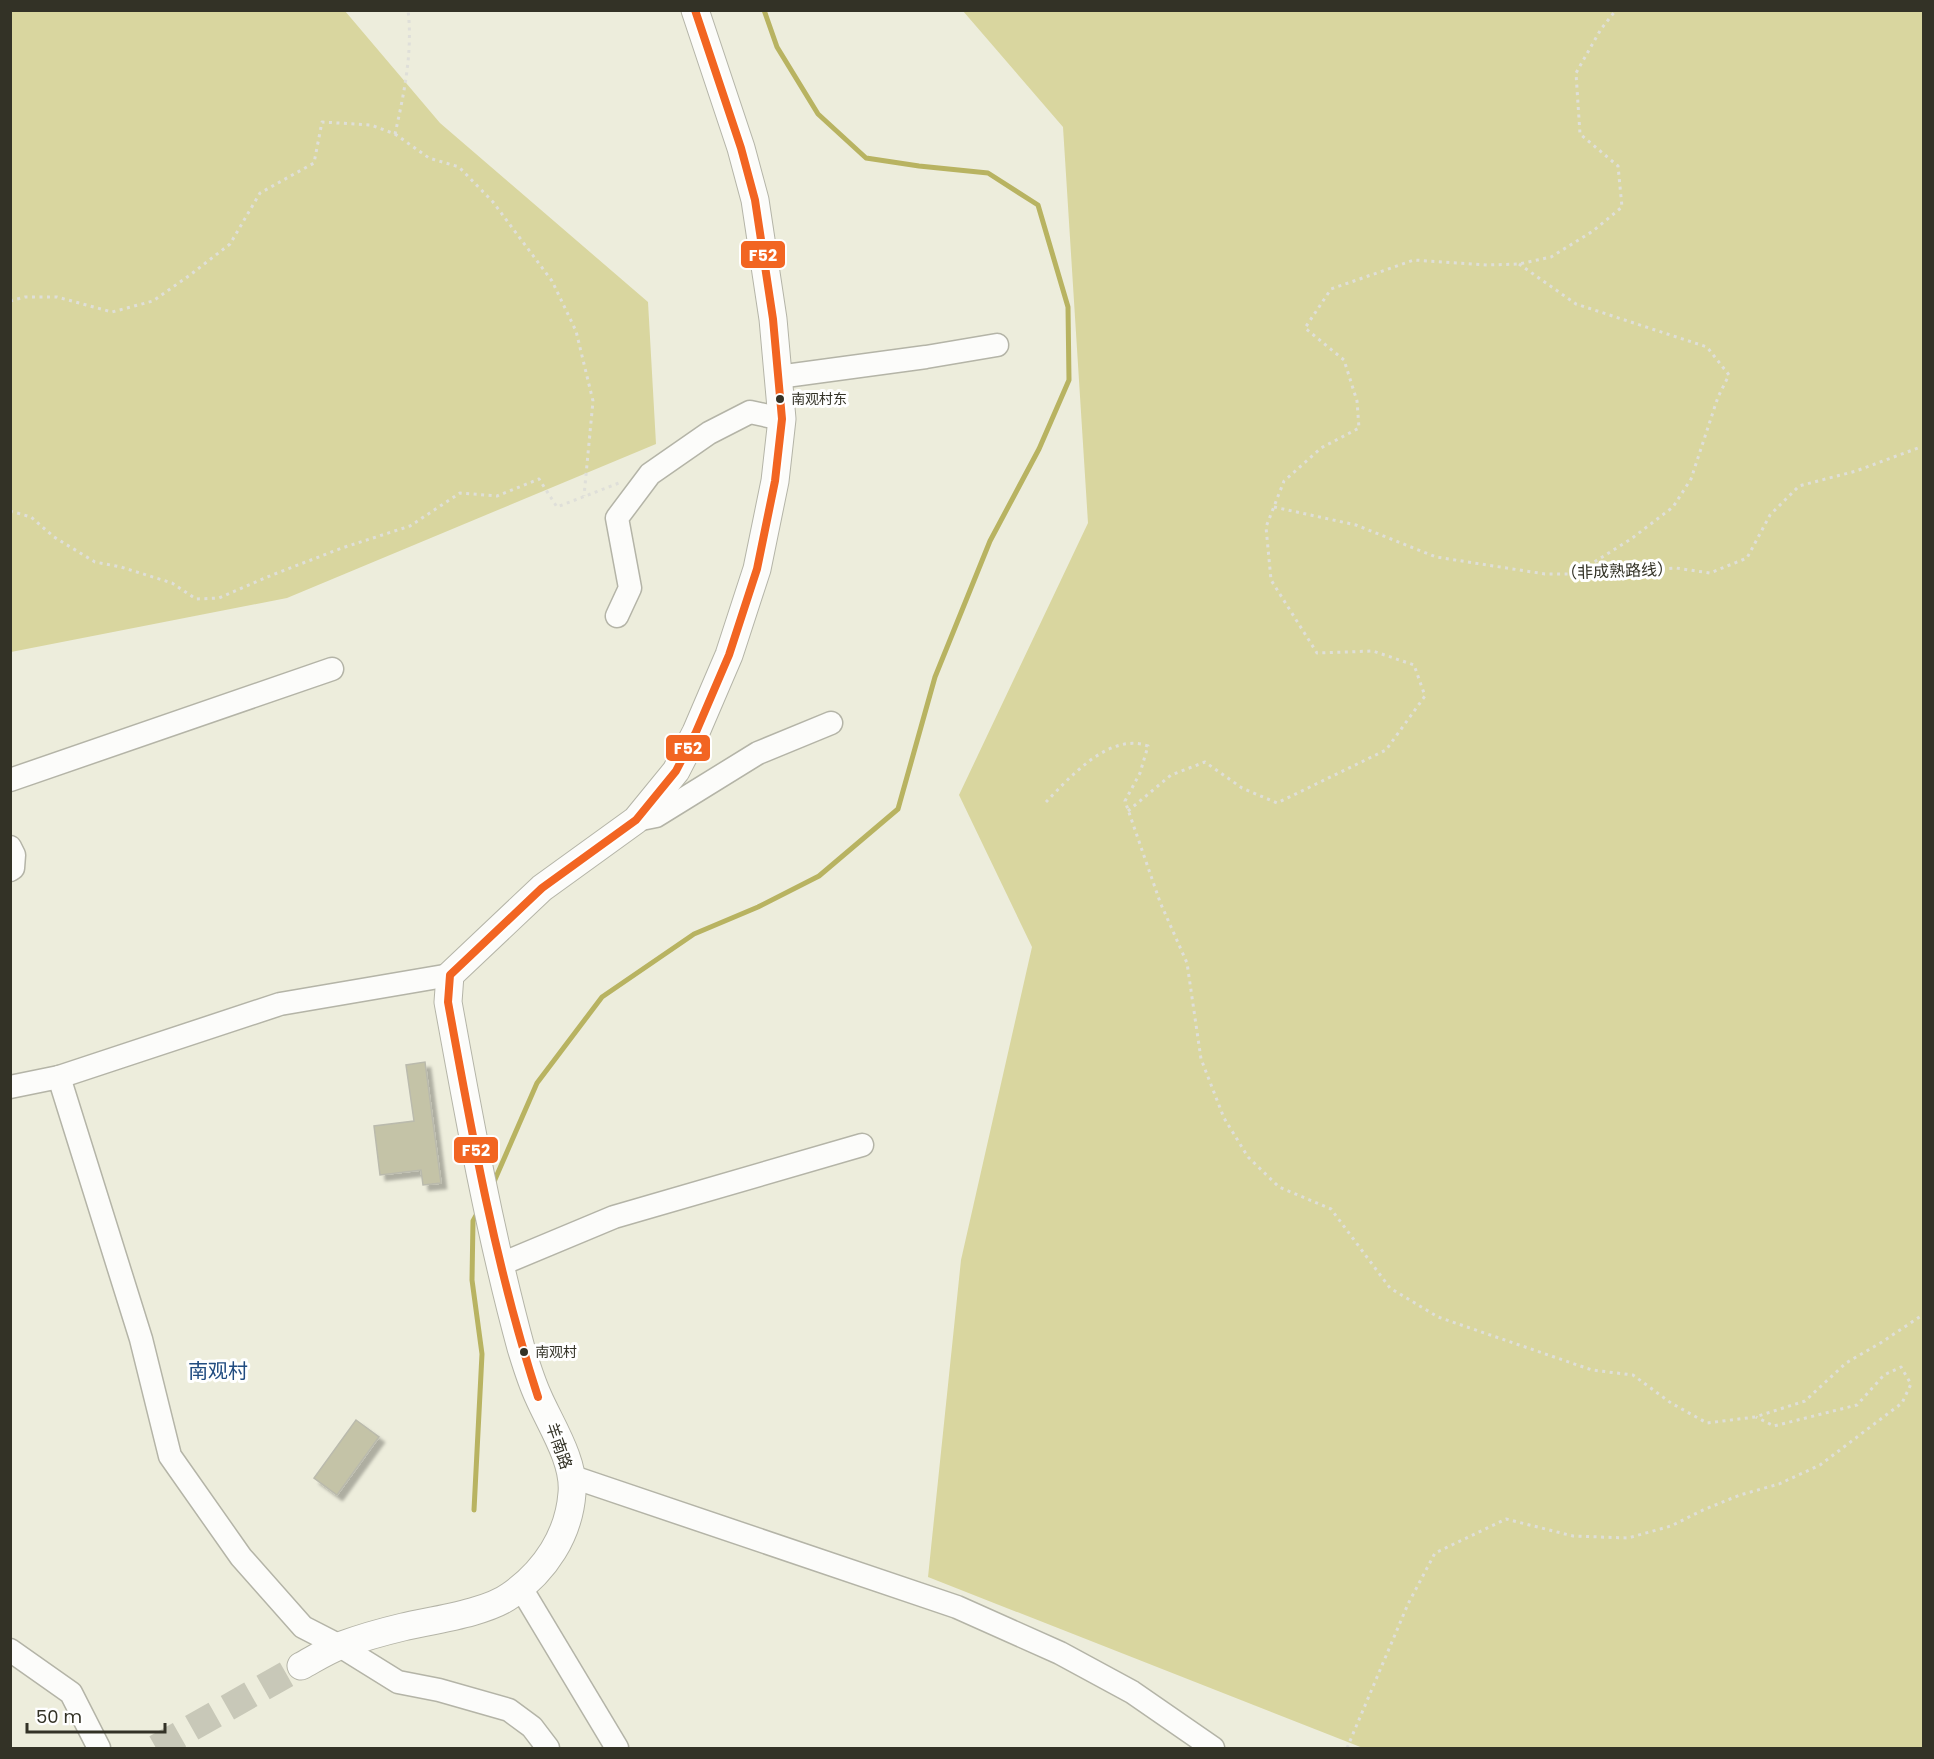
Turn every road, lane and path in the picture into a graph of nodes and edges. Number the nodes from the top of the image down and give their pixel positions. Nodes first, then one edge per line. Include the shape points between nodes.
1 (408, 10) edge
2 (695, 10) edge
3 (1616, 10) edge
4 (395, 134) junction
5 (1519, 264) junction
6 (10, 301) edge
7 (997, 345) dead end
8 (778, 377) junction
9 (782, 419) junction
10 (1923, 448) edge
11 (650, 474) junction
12 (584, 496) junction
13 (1274, 507) junction
14 (10, 511) edge
15 (1575, 574) junction
16 (617, 616) dead end
17 (332, 669) dead end
18 (831, 723) dead end
19 (10, 780) edge
20 (1046, 802) dead end
21 (1128, 811) junction
22 (636, 820) junction
23 (10, 847) edge
24 (10, 870) edge
25 (450, 975) junction
26 (59, 1077) junction
27 (10, 1087) edge
28 (862, 1145) dead end
29 (500, 1265) junction
30 (1923, 1314) edge
31 (1755, 1417) junction
32 (570, 1476) junction
33 (521, 1588) junction
34 (340, 1646) junction
35 (10, 1650) edge
36 (301, 1666) tunnel mouth
37 (99, 1749) edge
38 (549, 1749) edge
39 (617, 1749) edge
40 (1213, 1749) edge
41 (1347, 1749) edge

1 - 4 path via 408,50
2 - 8 street via 755,200
3 - 5 path via 1576,74 1580,134 1618,166 1622,207 1551,257
4 - 6 path via 371,125 322,122 314,163 260,193 230,244 153,301 112,312 57,297
4 - 12 path via 429,159 459,167 493,202 552,280 576,331 593,401
5 - 13 path via 1414,260 1331,289 1305,328 1344,360 1357,401 1359,428 1320,448 1284,481
5 - 15 path via 1576,304 1707,346 1729,375 1691,478 1673,507
7 - 8 street
8 - 9 street
9 - 11 street via 750,412
9 - 22 street via 775,481 757,569 729,655 676,771
10 - 15 path, （非成熟路线） via 1799,486 1770,515 1747,558 1710,573 1676,568
11 - 12 path
11 - 16 street via 617,518 630,588
12 - 14 path via 557,507 539,479 497,496 460,493 410,526 332,552 219,598 196,599 172,583 94,562 31,517
13 - 15 path, （非成熟路线） via 1356,525 1436,557 1545,574
13 - 21 path via 1266,526 1271,580 1317,653 1373,651 1414,665 1425,696 1386,750 1277,803 1242,788 1205,762 1171,775
17 - 19 street
18 - 22 street via 758,753 657,816
20 - 21 path via 1109,747 1137,742 1148,746 1140,774 1125,801
21 - 31 path via 1160,902 1187,963 1201,1059 1224,1118 1248,1157 1279,1187 1331,1209 1390,1288 1438,1317 1592,1370 1633,1375 1707,1423
22 - 25 street via 542,888
23 - 24 street via 15,855
25 - 26 street via 280,1004
25 - 29 street, 羊南路 via 448,1002
26 - 27 street
26 - 34 street via 141,1340 170,1456 241,1557 303,1627
28 - 29 street via 614,1217
29 - 32 street, 羊南路 via 522,1352
30 - 31 path via 1846,1363 1805,1401
31 - 41 path via 1774,1426 1857,1405 1884,1375 1901,1367 1911,1384 1902,1403 1820,1465 1671,1526 1628,1538 1573,1536 1506,1519 1435,1552 1408,1604
32 - 33 street, 羊南路 via 573,1492 566,1526 551,1556
32 - 40 street via 957,1608 1060,1653 1122,1686
33 - 34 street, 羊南路 via 481,1608
33 - 39 street
34 - 36 street, 羊南路
34 - 38 street via 398,1682 509,1710 532,1727
35 - 37 street via 71,1693

